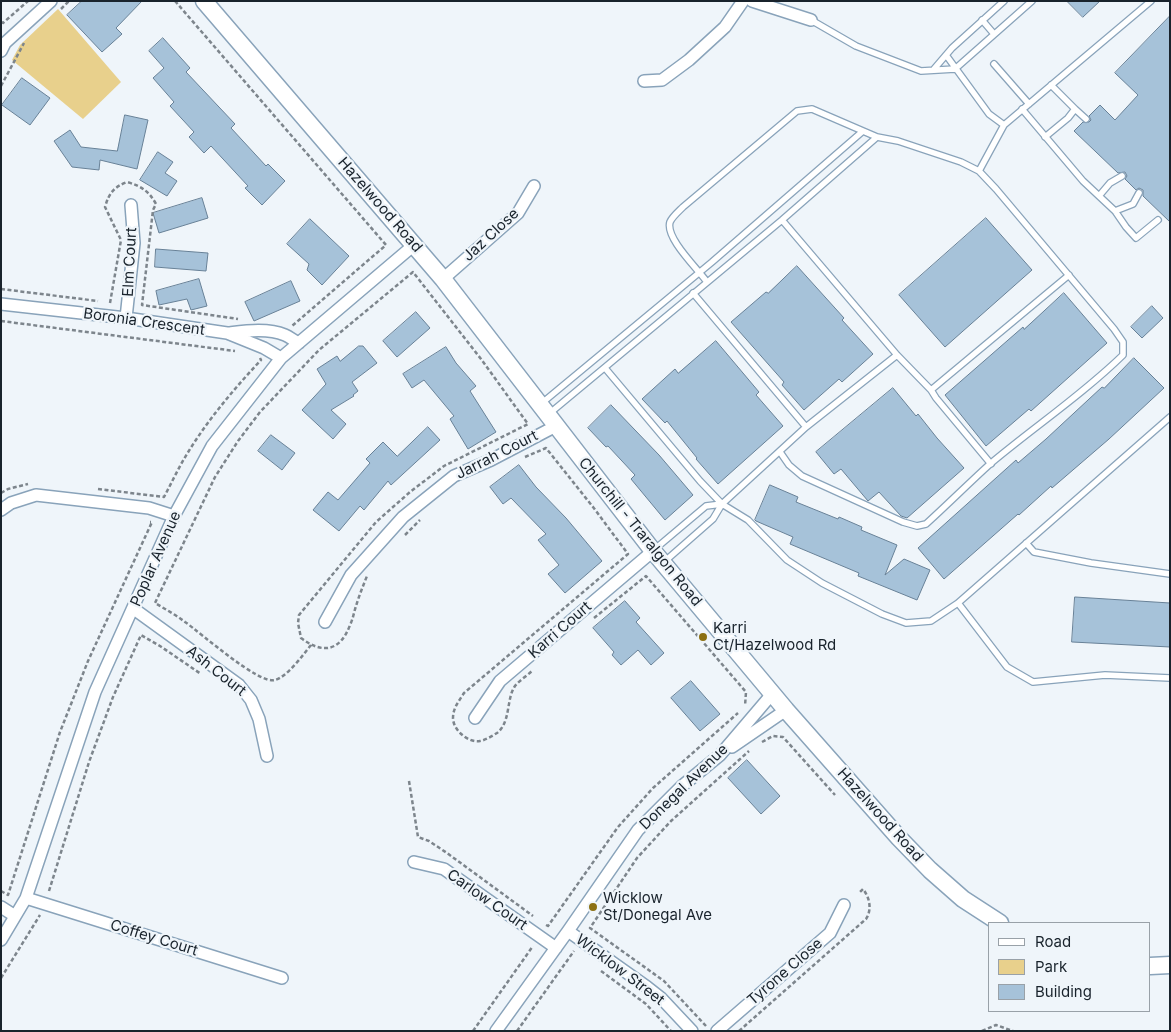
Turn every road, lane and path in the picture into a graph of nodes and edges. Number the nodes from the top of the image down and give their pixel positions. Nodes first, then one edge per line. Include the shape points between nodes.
1 (28, 1) edge
2 (69, 1) edge
3 (175, 1) edge
4 (204, 1) edge
5 (743, 1) edge
6 (752, 1) edge
7 (1004, 1) edge
8 (1032, 1) edge
9 (1151, 1) edge
10 (56, 5) edge
11 (811, 20) joint
12 (982, 20) junction
13 (1, 22) edge
14 (994, 34) junction
15 (28, 38) dead end
16 (2, 44) edge
17 (946, 55) junction
18 (994, 64) dead end
19 (934, 69) junction
20 (955, 69) junction
21 (644, 82) dead end
22 (1051, 85) junction
23 (1, 86) edge
24 (1028, 104) junction
25 (1075, 109) junction
26 (1022, 110) junction
27 (1086, 119) dead end
28 (1004, 125) junction
29 (863, 131) junction
30 (877, 137) junction
31 (1045, 137) junction
32 (979, 171) junction
33 (1122, 176) dead end
34 (534, 186) dead end
35 (1139, 193) dead end
36 (1099, 196) junction
37 (131, 205) dead end
38 (1115, 210) junction
39 (782, 220) junction
40 (1158, 220) dead end
41 (414, 244) junction
42 (712, 262) junction
43 (700, 272) junction
44 (719, 272) junction
45 (1070, 275) junction
46 (443, 279) junction
47 (707, 282) junction
48 (679, 289) junction
49 (693, 294) junction
50 (688, 298) junction
51 (1, 304) edge
52 (126, 318) junction
53 (1, 322) edge
54 (292, 326) dead end
55 (227, 334) junction
56 (299, 343) junction
57 (243, 352) dead end
58 (897, 354) junction
59 (260, 355) dead end
60 (281, 358) junction
61 (605, 368) junction
62 (932, 390) junction
63 (548, 415) junction
64 (1170, 417) edge
65 (806, 427) junction
66 (780, 452) junction
67 (520, 460) dead end
68 (991, 464) junction
69 (164, 497) dead end
70 (722, 504) junction
71 (1, 510) edge
72 (174, 516) junction
73 (425, 516) dead end
74 (142, 520) dead end
75 (399, 541) dead end
76 (1026, 543) junction
77 (658, 557) junction
78 (1170, 574) edge
79 (367, 576) dead end
80 (958, 603) junction
81 (134, 609) junction
82 (591, 621) dead end
83 (325, 622) dead end
84 (311, 645) junction
85 (536, 668) dead end
86 (201, 674) dead end
87 (1170, 678) edge
88 (772, 694) junction
89 (786, 710) junction
90 (475, 718) dead end
91 (757, 746) dead end
92 (751, 750) dead end
93 (720, 755) junction
94 (267, 756) dead end
95 (409, 781) dead end
96 (835, 795) dead end
97 (414, 862) dead end
98 (1, 890) edge
99 (49, 891) dead end
100 (26, 898) junction
101 (844, 905) dead end
102 (1, 907) edge
103 (41, 914) dead end
104 (15, 916) junction
105 (998, 922) edge
106 (568, 931) junction
107 (1, 940) edge
108 (533, 946) dead end
109 (556, 948) junction
110 (574, 951) dead end
111 (1170, 965) edge
112 (1151, 966) edge
113 (598, 968) dead end
114 (1, 978) edge
115 (282, 978) dead end
116 (712, 1029) edge
117 (473, 1031) edge
118 (496, 1031) edge
119 (517, 1031) edge
120 (671, 1031) edge
121 (692, 1031) edge
122 (982, 1031) edge
123 (1012, 1031) edge

1 - 13 path
2 - 10 path
3 - 54 path via 386,245
4 - 41 main road, Hazelwood Road
5 - 21 street via 725,27 689,60 662,80
6 - 11 street
7 - 12 lane
8 - 14 lane
9 - 22 lane
10 - 16 street
11 - 19 lane via 876,55 921,71
12 - 14 lane
12 - 17 lane
14 - 20 lane
15 - 23 path
17 - 19 lane
17 - 20 lane
18 - 24 lane
19 - 20 lane
20 - 28 lane via 989,114
22 - 24 lane
22 - 25 lane
24 - 26 lane
25 - 27 lane
25 - 31 lane
26 - 28 lane
26 - 31 lane
28 - 32 lane
29 - 30 lane
29 - 42 lane
29 - 43 lane via 812,109 797,111 683,207 670,222 670,230 675,242
30 - 32 lane via 898,141
30 - 39 lane
31 - 36 lane
32 - 45 lane
33 - 36 lane via 1110,183
34 - 46 street, Jaz Close via 518,213
35 - 38 lane via 1133,204
36 - 38 lane
37 - 52 street, Elm Court via 134,243
38 - 40 lane via 1136,238
39 - 44 lane
39 - 58 lane
41 - 46 main road, Hazelwood Road
41 - 56 street, Poplar Avenue
42 - 43 lane
42 - 44 lane
43 - 47 lane
43 - 48 lane
44 - 47 lane
45 - 62 lane
45 - 68 lane via 1119,335 1123,342 1123,355
46 - 63 main road, Hazelwood Road
47 - 49 lane
48 - 50 lane
48 - 63 lane
49 - 50 lane
49 - 65 lane
50 - 61 lane
51 - 52 street, Boronia Crescent
52 - 55 street, Boronia Crescent
53 - 57 path
55 - 56 street via 269,332
55 - 60 street, Boronia Crescent
56 - 60 street, Poplar Avenue
58 - 62 lane
58 - 65 lane
59 - 69 path via 261,360 234,388 204,428
60 - 72 street, Poplar Avenue via 212,446
61 - 63 lane
61 - 70 lane
62 - 68 lane
63 - 77 main road, Churchill - Traralgon Road
63 - 83 street, Jarrah Court via 491,460 454,476 402,517 351,575
64 - 76 lane
65 - 66 lane
66 - 68 lane via 802,476 917,526 926,524
66 - 70 lane
67 - 85 path via 546,448 628,554 464,693 456,705 453,719 457,730 478,741 500,732 515,687
70 - 77 lane via 713,519
70 - 77 lane via 706,506
70 - 80 lane via 748,520 787,560 822,583 882,614 906,623 931,621
71 - 72 street via 11,502 36,495 149,508
72 - 81 street, Poplar Avenue
73 - 75 path
74 - 98 path via 152,522 88,661 60,732 8,894
76 - 78 lane via 1034,552
76 - 80 lane
77 - 88 main road, Churchill - Traralgon Road
77 - 90 street, Karri Court via 500,681
79 - 84 path via 350,626 340,643 327,649
80 - 87 lane via 1007,667 1033,682 1105,675
81 - 94 street, Ash Court via 239,685 254,706
81 - 100 street, Poplar Avenue via 96,692
82 - 95 path via 646,576 746,692 745,707 653,788 618,827 548,926 447,852 418,836
84 - 84 path via 301,638 299,615 376,522 444,466 528,424 413,272 319,350 260,412 215,477 156,603 245,668 269,681 282,677
86 - 99 path via 141,635 112,698
88 - 89 main road, Hazelwood Road
88 - 93 street, Donegal Avenue
89 - 93 street
89 - 105 main road, Hazelwood Road via 930,870 964,899
91 - 96 path via 773,736 783,737
92 - 116 path via 670,822 637,858 590,928 664,981
93 - 106 street, Donegal Avenue via 682,786 638,830
97 - 109 street, Carlow Court via 444,869
100 - 104 street, Poplar Avenue
100 - 115 street, Coffey Court
101 - 116 street, Tyrone Close via 830,933
102 - 104 street
103 - 114 path
104 - 107 street, Poplar Avenue
106 - 109 street, Donegal Avenue
106 - 121 street, Wicklow Street via 661,998
108 - 117 path
109 - 118 street, Donegal Avenue
110 - 119 path
111 - 112 main road
113 - 120 path via 646,1004
122 - 123 path via 996,1024

